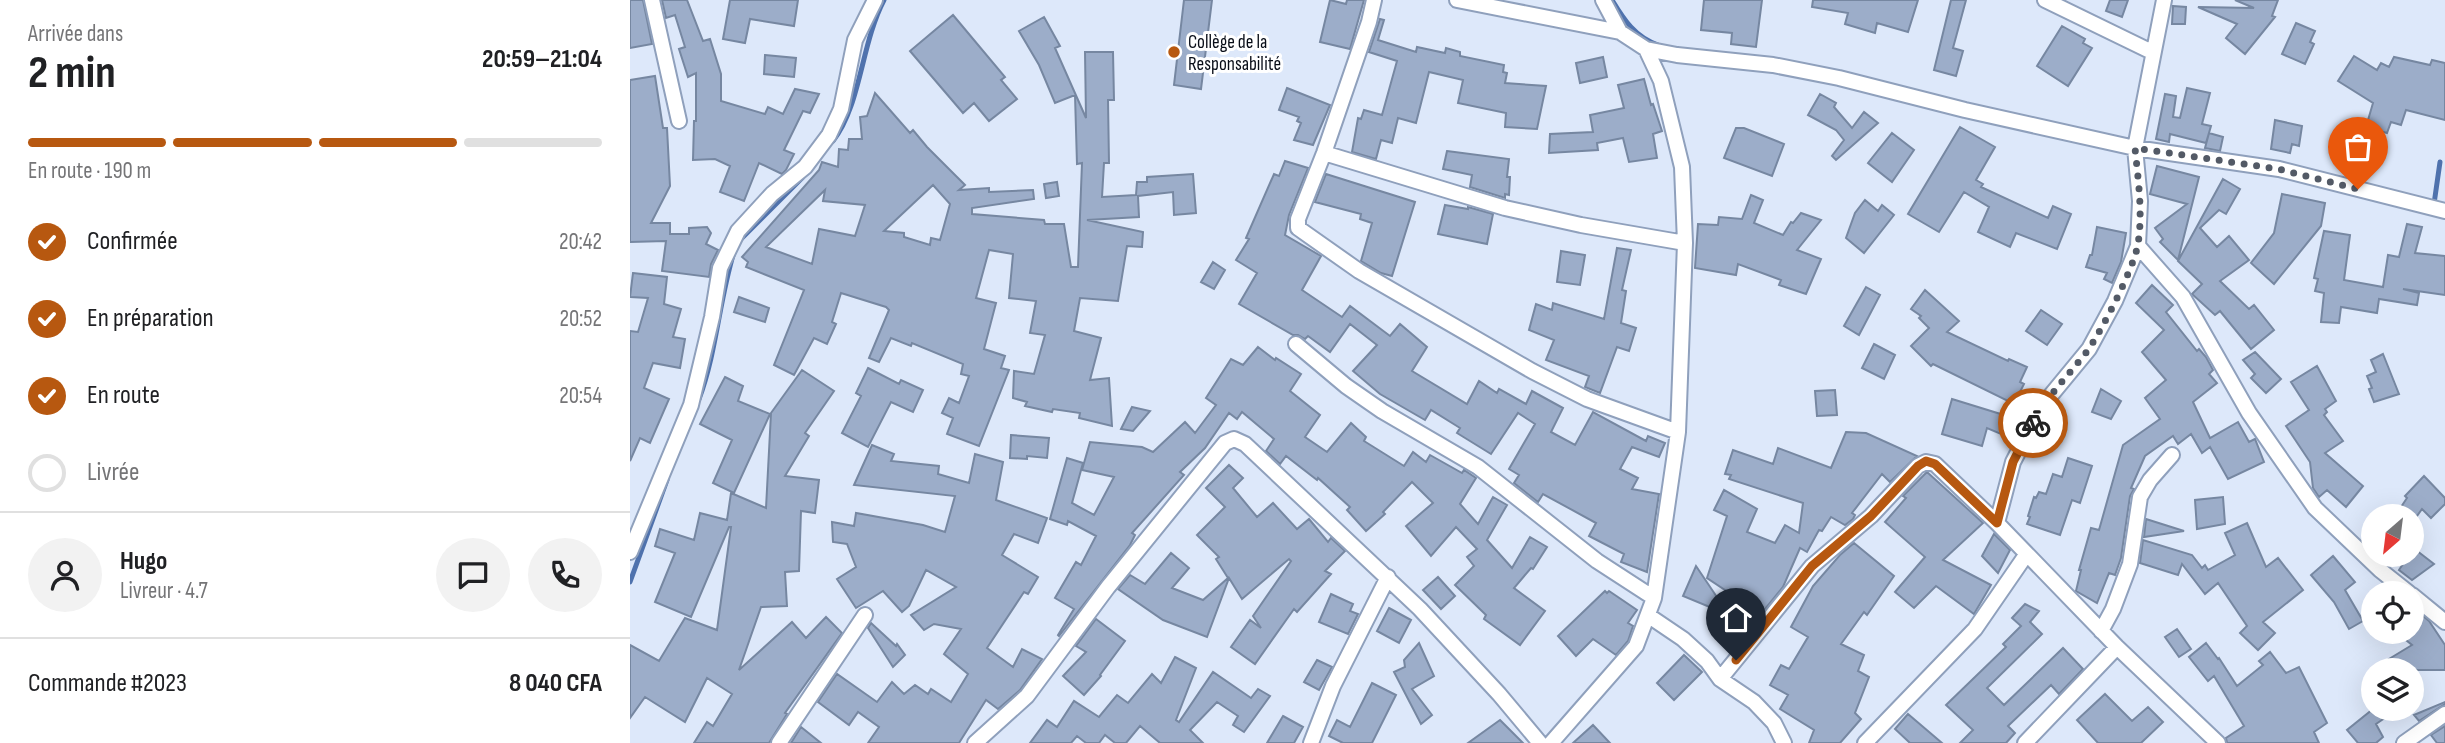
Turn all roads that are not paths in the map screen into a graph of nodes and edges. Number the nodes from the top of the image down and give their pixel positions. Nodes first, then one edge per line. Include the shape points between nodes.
1 (652, 0) edge
2 (875, 0) edge
3 (1374, 0) edge
4 (1457, 0) edge
5 (1603, 0) edge
6 (2045, 0) edge
7 (2164, 0) edge
8 (1619, 32) junction
9 (1646, 49) junction
10 (2152, 52) junction
11 (1678, 55) junction
12 (1661, 81) junction
13 (679, 121) dead end
14 (2135, 148) junction
15 (1324, 153) junction
16 (2445, 211) edge
17 (1685, 243) junction
18 (2138, 246) junction
19 (1296, 344) dead end
20 (1678, 432) junction
21 (2172, 455) dead end
22 (1997, 523) junction
23 (630, 552) edge
24 (2026, 555) junction
25 (1388, 577) junction
26 (2394, 581) edge
27 (1654, 598) junction
28 (2424, 605) edge
29 (865, 615) dead end
30 (1649, 616) junction
31 (2445, 622) edge
32 (2101, 631) junction
33 (2116, 647) junction
34 (1720, 679) junction
35 (2445, 713) edge
36 (779, 743) edge
37 (975, 743) edge
38 (1311, 743) edge
39 (1540, 743) edge
40 (1551, 743) edge
41 (1784, 743) edge
42 (1865, 743) edge
43 (2025, 743) edge
44 (2218, 743) edge
45 (2404, 743) edge

1 - 13 street
2 - 23 street via 855,40 841,109 829,135 805,167 738,231 720,268 691,405
3 - 15 street
4 - 8 street
5 - 8 street
6 - 10 street
7 - 10 street
8 - 9 street
9 - 11 street
9 - 12 street
10 - 14 street
11 - 12 street
11 - 14 street via 1813,72
12 - 17 street via 1682,167
14 - 16 street via 2278,169
14 - 18 street
15 - 17 street via 1505,208
15 - 20 street via 1298,228 1359,271 1532,371 1587,399
17 - 20 street
18 - 22 street via 2089,349 2042,406 2013,462
18 - 26 street via 2183,297 2249,413 2315,508
19 - 27 street via 1364,398 1478,467 1597,561
20 - 27 street
21 - 32 street via 2140,498 2130,564
22 - 24 street
22 - 34 street via 1935,464 1926,461 1812,566
24 - 32 street
24 - 42 street via 1975,629
25 - 37 street via 1245,444 1234,439 1225,443 1108,587 1027,696
25 - 38 street via 1332,686
25 - 39 street
27 - 30 street
28 - 31 street
29 - 36 street
30 - 34 street via 1683,639
30 - 40 street via 1636,646
32 - 33 street
33 - 43 street
33 - 44 street
34 - 41 street via 1754,702 1774,723
35 - 45 street

